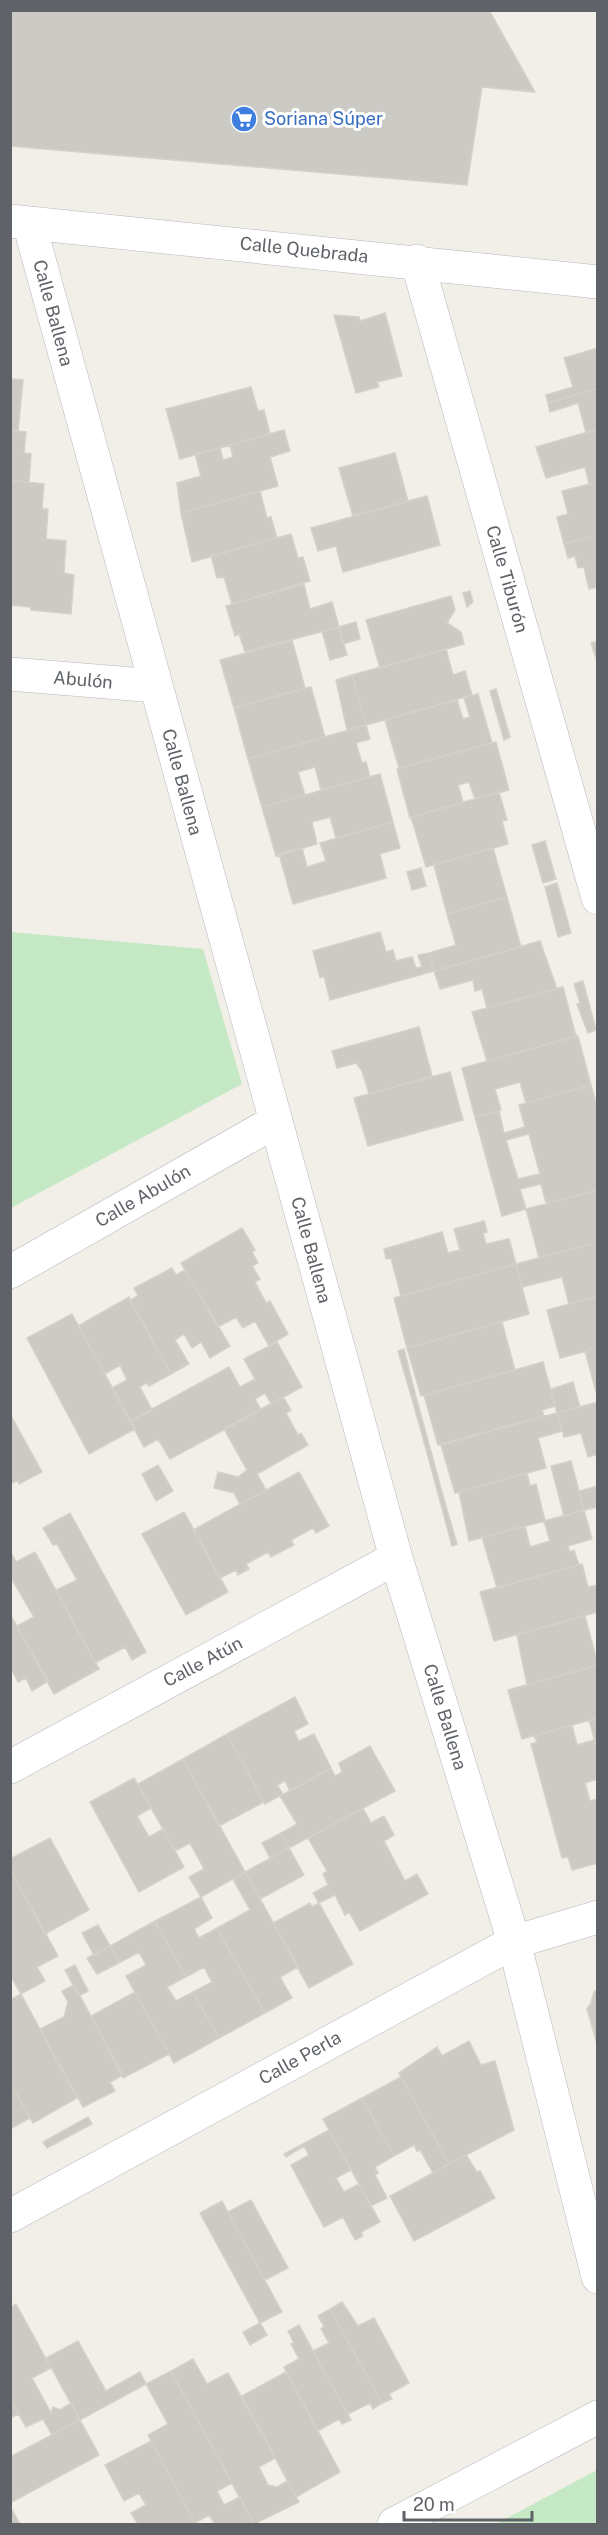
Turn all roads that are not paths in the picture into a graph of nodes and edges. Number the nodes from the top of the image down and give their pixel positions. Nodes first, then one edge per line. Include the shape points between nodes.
1 (20, 222) edge
2 (417, 261) junction
3 (597, 282) edge
4 (10, 674) edge
5 (156, 686) junction
6 (597, 898) edge
7 (276, 1121) junction
8 (10, 1272) edge
9 (396, 1558) junction
10 (10, 1767) edge
11 (597, 1917) edge
12 (513, 1942) junction
13 (10, 2216) edge
14 (597, 2277) edge
15 (597, 2417) edge
16 (394, 2524) edge

1 - 2 street, Calle Quebrada
1 - 5 street, Calle Ballena
2 - 3 street, Calle Quebrada
2 - 6 street, Calle Tiburón
4 - 5 street, Abulón
5 - 7 street, Calle Ballena
7 - 8 street, Calle Abulón
7 - 9 street, Calle Ballena
9 - 10 street, Calle Atún
9 - 12 street, Calle Ballena
11 - 12 street, Calle Perla
12 - 13 street, Calle Perla
12 - 14 street, Calle Ballena
15 - 16 street

